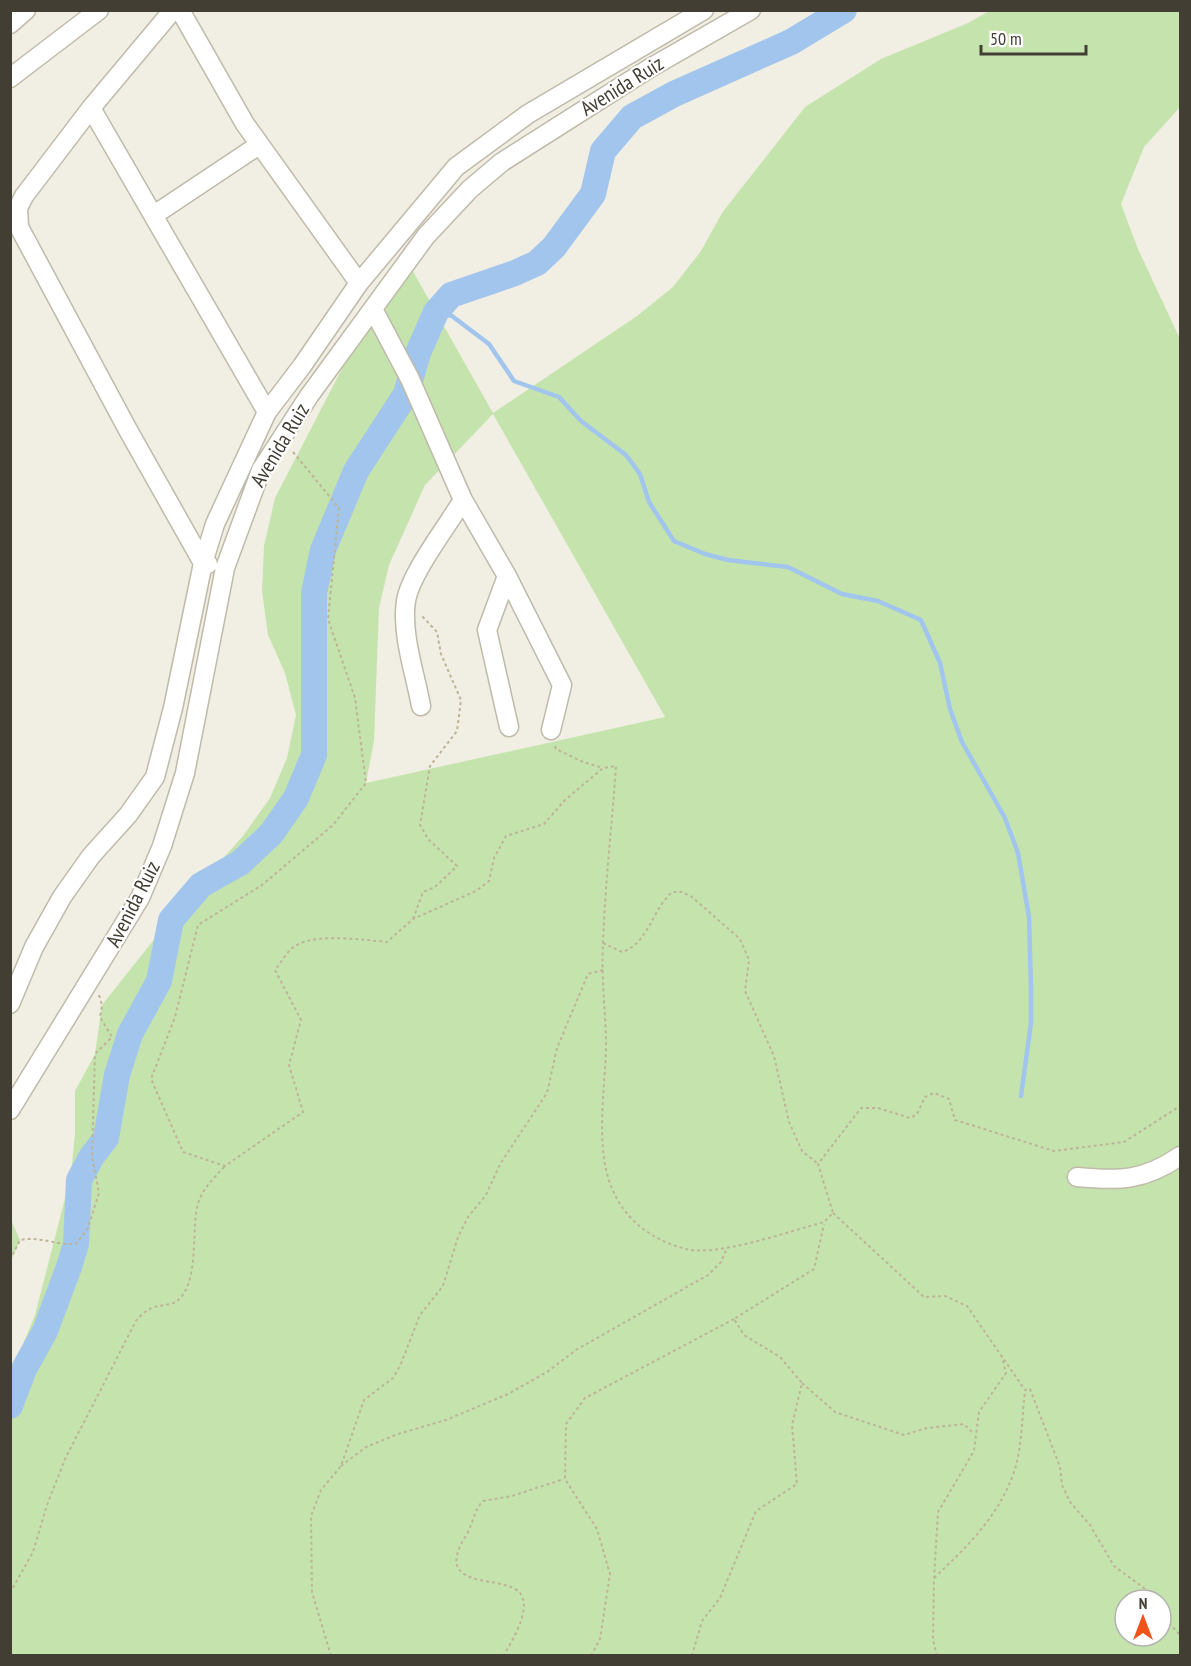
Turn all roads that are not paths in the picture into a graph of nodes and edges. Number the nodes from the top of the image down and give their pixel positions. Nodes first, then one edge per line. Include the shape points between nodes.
1 (26, 10) edge
2 (99, 10) edge
3 (173, 10) edge
4 (180, 10) edge
5 (704, 10) edge
6 (752, 10) edge
7 (10, 24) edge
8 (637, 48) junction
9 (650, 68) junction
10 (10, 78) edge
11 (91, 108) junction
12 (259, 145) junction
13 (154, 215) junction
14 (359, 283) junction
15 (373, 309) junction
16 (267, 412) junction
17 (463, 500) junction
18 (203, 563) junction
19 (225, 568) junction
20 (507, 576) junction
21 (421, 706) dead end
22 (509, 727) dead end
23 (551, 730) road end
24 (10, 1004) edge
25 (10, 1110) edge
26 (1180, 1156) edge
27 (1077, 1177) dead end

1 - 7 street
2 - 10 street
3 - 11 street
4 - 12 street
5 - 8 street, Avenida Ruiz
6 - 9 street, Avenida Ruiz
8 - 9 street
8 - 14 street, Avenida Ruiz via 528,114 456,167
9 - 15 street, Avenida Ruiz via 502,162 470,189 433,228
11 - 13 street
11 - 18 street via 24,196 18,208 19,227
12 - 13 street
12 - 14 street
13 - 16 street
14 - 16 street, Avenida Ruiz
15 - 17 street via 410,379
15 - 19 street, Avenida Ruiz via 261,470
16 - 18 street, Avenida Ruiz via 220,514
17 - 20 street
17 - 21 street via 406,599 405,622
18 - 19 street
18 - 24 street, Avenida Ruiz via 155,777 62,897 34,947
19 - 25 street, Avenida Ruiz via 185,773 168,829 140,898
20 - 22 street via 487,630
20 - 23 street via 562,686
26 - 27 street via 1155,1171 1117,1181

